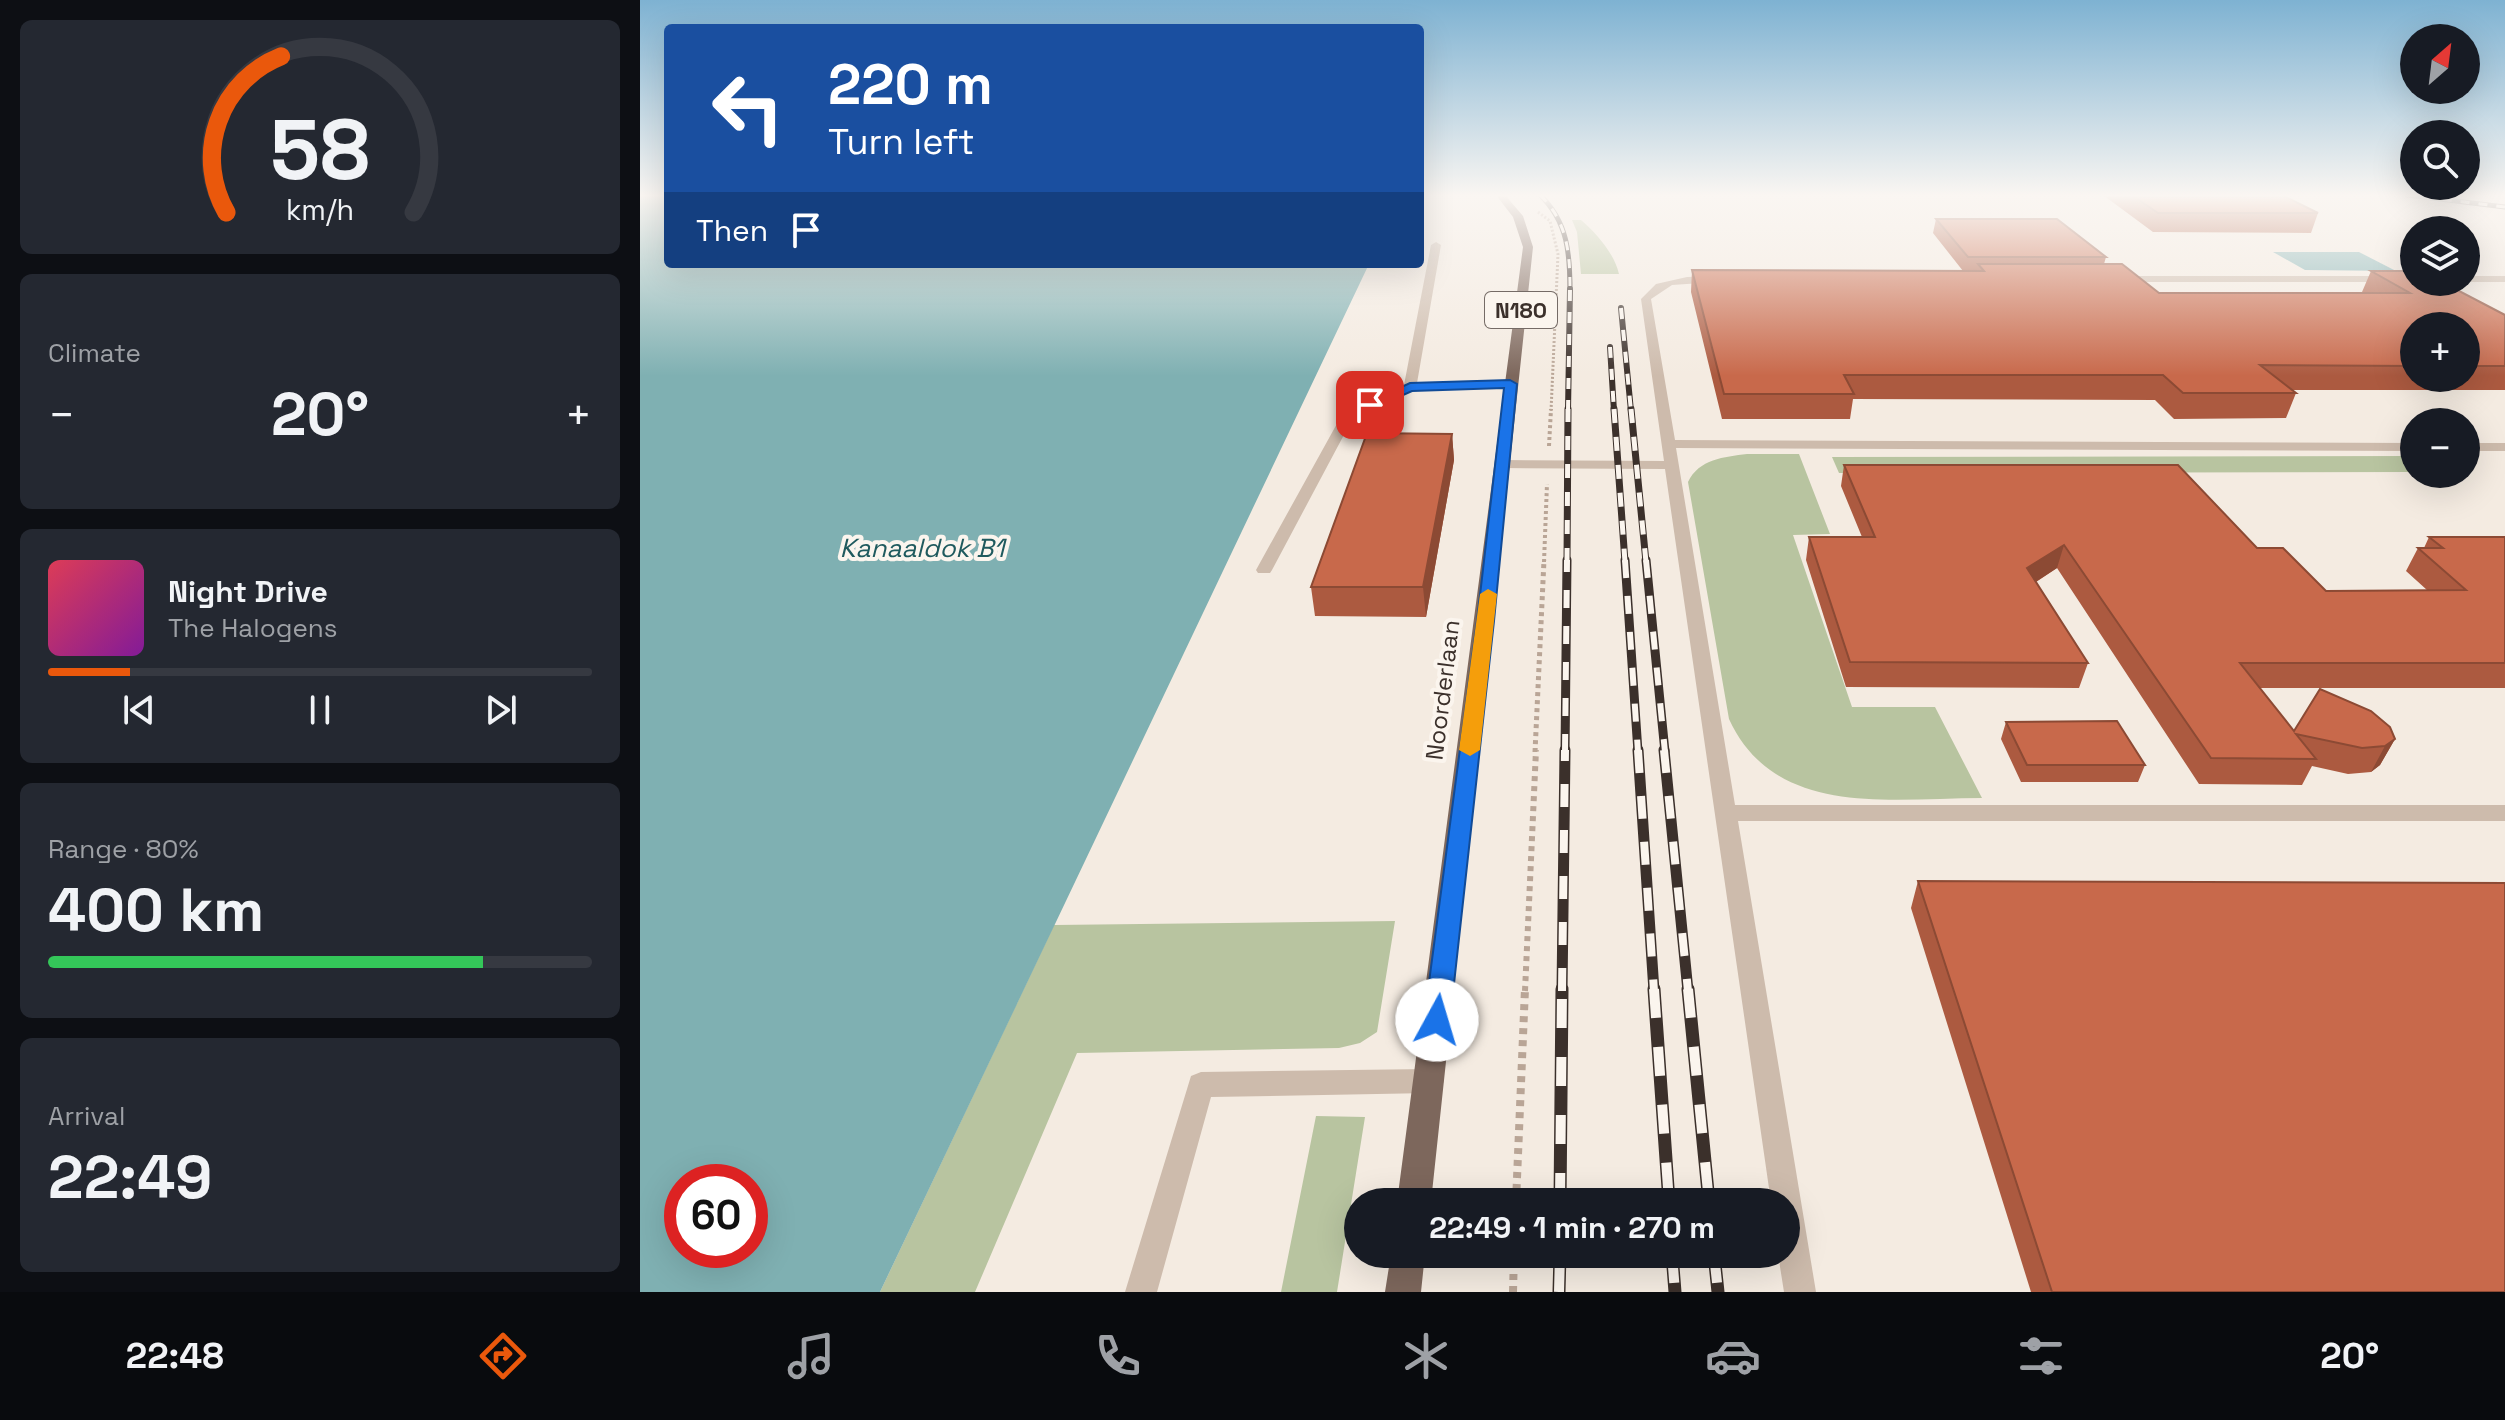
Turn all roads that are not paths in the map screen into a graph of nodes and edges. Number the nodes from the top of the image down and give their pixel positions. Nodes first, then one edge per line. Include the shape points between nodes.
1 (1434, 255) edge
2 (1527, 255) edge
3 (1726, 279) edge
4 (2106, 279) edge
5 (2400, 279) edge
6 (2480, 279) edge
7 (2505, 279) edge
8 (1510, 384) junction
9 (1410, 387) junction
10 (2400, 447) edge
11 (2480, 447) edge
12 (2505, 447) edge
13 (1672, 455) junction
14 (1502, 464) junction
15 (1264, 570) dead end
16 (1727, 813) junction
17 (2505, 813) edge
18 (1430, 1081) junction
19 (1416, 1188) edge
20 (1406, 1268) edge
21 (1141, 1292) edge
22 (1403, 1292) edge
23 (1800, 1292) edge

1 - 9 lane
2 - 8 main road, Noorderlaan / N180
3 - 13 lane via 1676,282 1651,291 1646,299
4 - 5 lane
6 - 7 lane
8 - 9 lane
8 - 14 main road, Noorderlaan / N180
9 - 15 lane via 1349,414
10 - 13 lane
11 - 12 lane
13 - 14 lane
13 - 16 lane
14 - 18 main road, Noorderlaan / N180
16 - 17 lane
16 - 23 lane
18 - 19 main road, Noorderlaan / N180
18 - 21 lane via 1201,1085
20 - 22 main road

